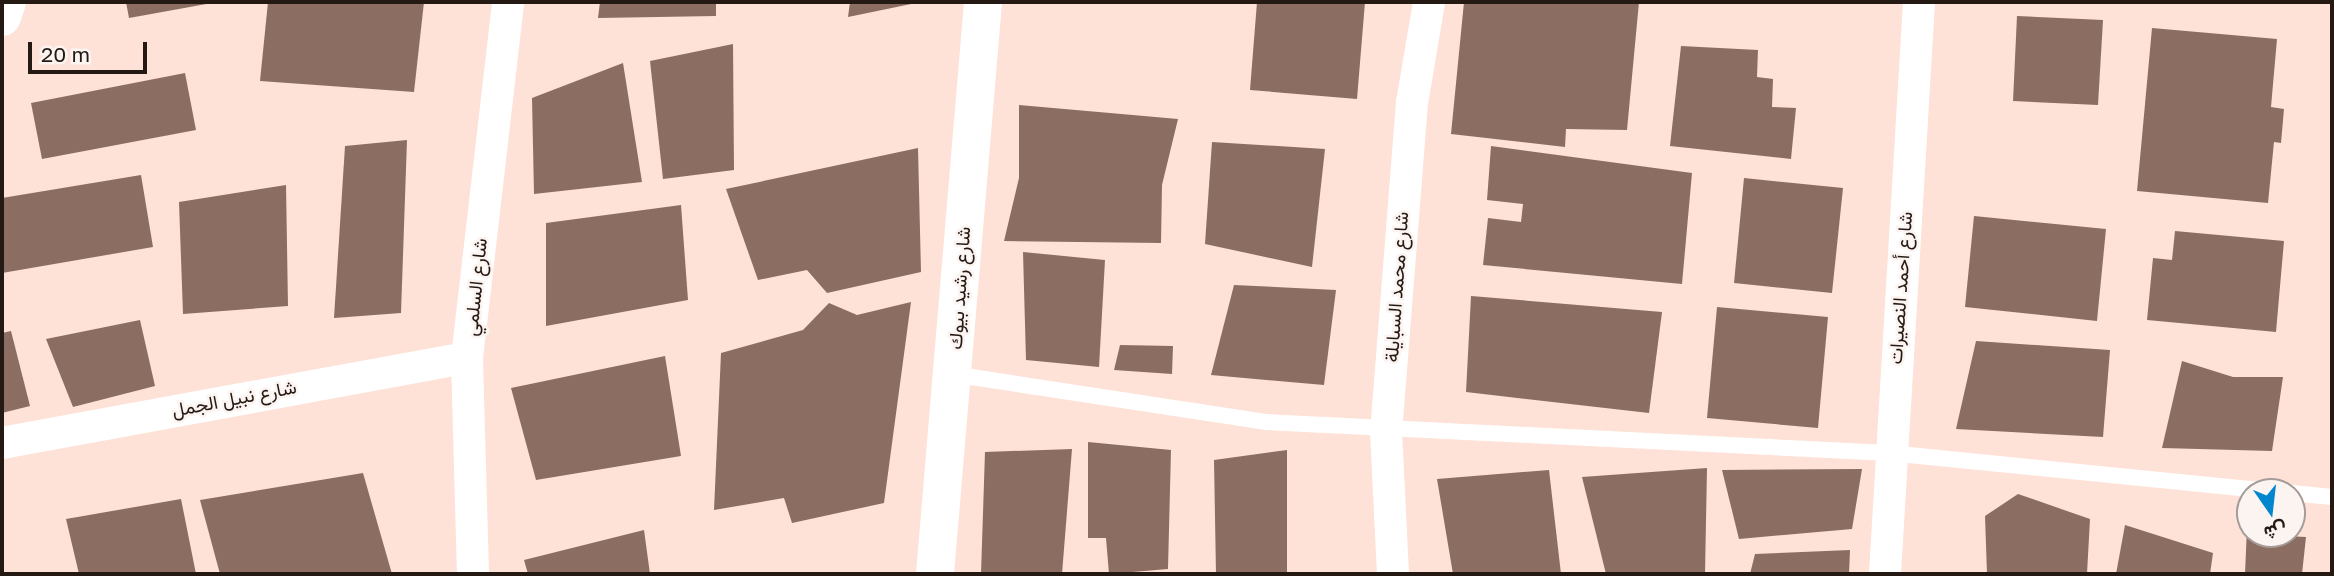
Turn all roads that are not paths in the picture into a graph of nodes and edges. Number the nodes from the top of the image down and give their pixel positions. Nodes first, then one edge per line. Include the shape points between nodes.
1 (8, 2) edge
2 (508, 2) edge
3 (983, 2) edge
4 (1429, 2) edge
5 (1919, 2) edge
6 (2, 17) edge
7 (467, 358) junction
8 (952, 374) junction
9 (1386, 433) junction
10 (2, 443) edge
11 (1889, 453) junction
12 (2236, 488) edge
13 (2306, 494) edge
14 (2332, 497) edge
15 (473, 574) edge
16 (935, 574) edge
17 (1393, 574) edge
18 (1885, 574) edge

1 - 6 street
2 - 7 street, شارع السلمي
3 - 8 street, شارع رشيد بيوك
4 - 9 street, شارع محمد السبايلة via 1412,103
5 - 11 street, شارع أحمد النصيرات
7 - 10 street, شارع نبيل الجمل
7 - 15 street, شارع السلمي
8 - 9 lane via 1265,422
8 - 16 street, شارع رشيد بيوك
9 - 11 lane via 1696,440
9 - 17 street, شارع محمد السبايلة
11 - 12 lane
11 - 18 street, شارع أحمد النصيرات
13 - 14 lane

